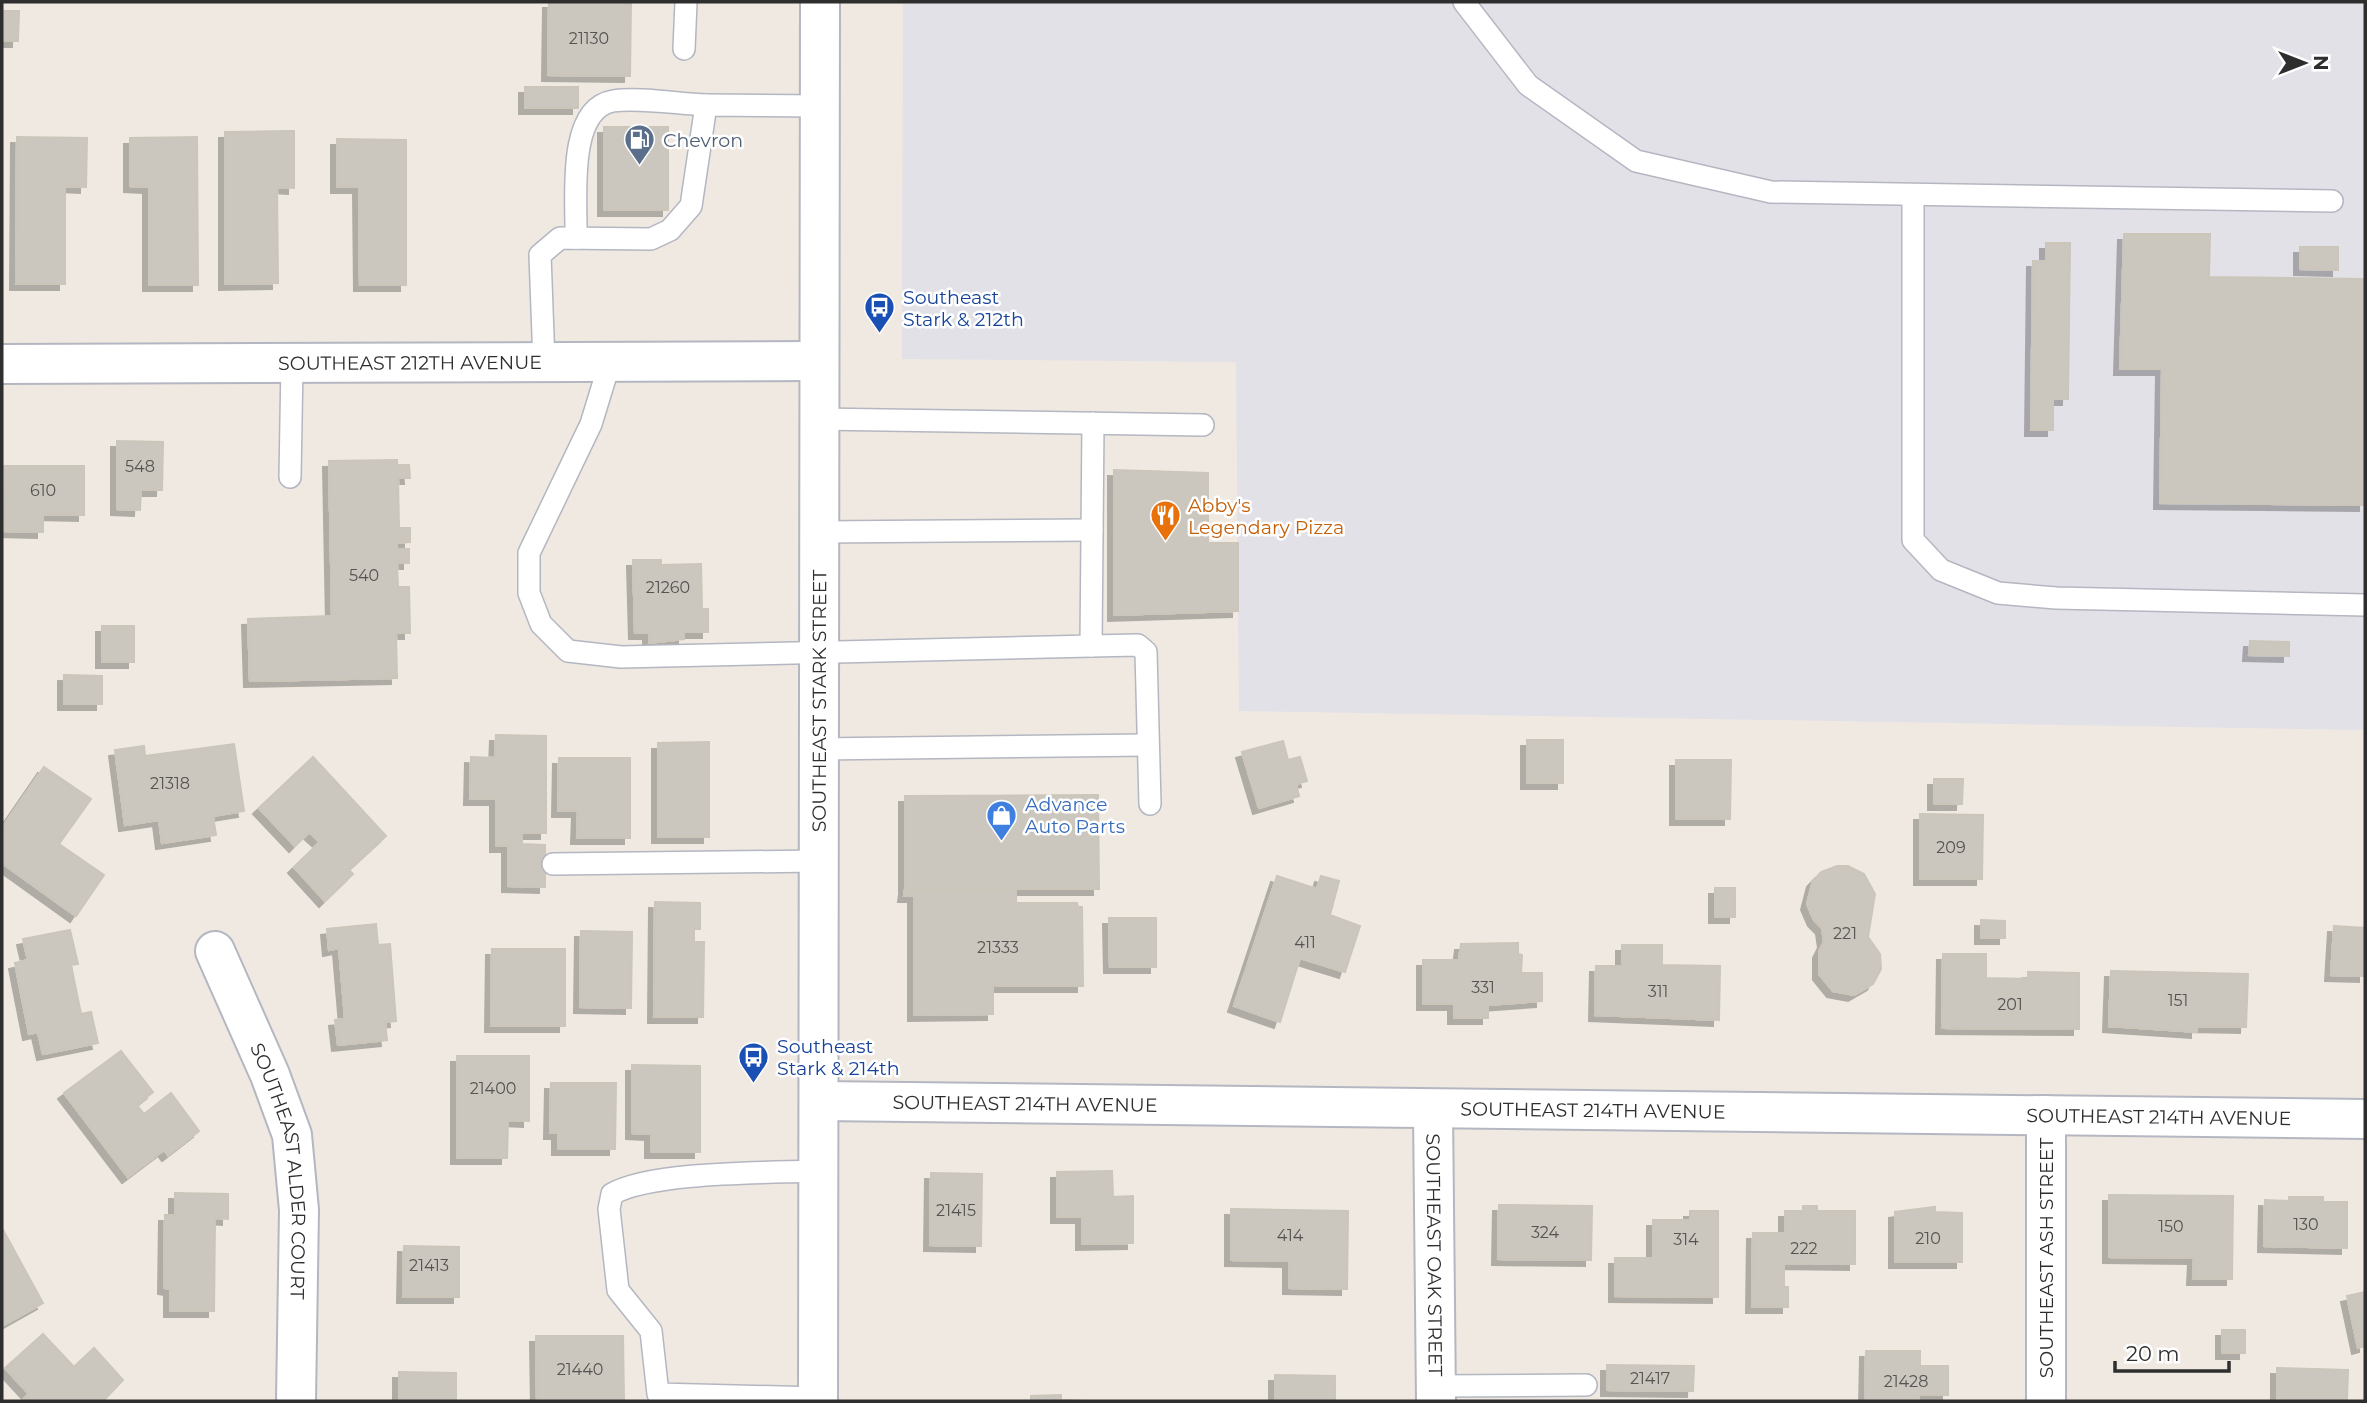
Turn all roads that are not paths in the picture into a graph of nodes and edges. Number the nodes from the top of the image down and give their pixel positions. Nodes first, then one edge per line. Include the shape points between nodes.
1 (686, 2) edge
2 (820, 2) edge
3 (1464, 2) edge
4 (684, 49) dead end
5 (706, 105) junction
6 (820, 106) junction
7 (1913, 195) junction
8 (2332, 201) dead end
9 (576, 238) junction
10 (818, 361) junction
11 (610, 362) junction
12 (292, 363) junction
13 (544, 363) junction
14 (2, 364) edge
15 (818, 419) junction
16 (1093, 424) junction
17 (1203, 425) dead end
18 (290, 477) dead end
19 (1092, 530) junction
20 (818, 531) junction
21 (2365, 605) edge
22 (1091, 646) junction
23 (818, 653) junction
24 (1148, 745) junction
25 (818, 749) junction
26 (1150, 804) dead end
27 (819, 861) junction
28 (553, 864) dead end
29 (215, 951) dead end
30 (819, 1101) junction
31 (1433, 1110) junction
32 (2046, 1115) junction
33 (2365, 1119) edge
34 (819, 1171) junction
35 (1586, 1385) dead end
36 (1435, 1393) edge
37 (818, 1399) edge
38 (296, 1401) edge
39 (2046, 1401) edge

1 - 4 lane
2 - 6 street, SOUTHEAST STARK STREET
3 - 7 lane via 1528,85 1636,161 1771,192
5 - 6 lane
5 - 9 lane via 691,206 670,230 651,239
5 - 9 lane via 612,101 592,112 579,138
6 - 10 street, SOUTHEAST STARK STREET
7 - 8 lane
7 - 21 lane via 1913,540 1941,570 1998,593 2056,598
9 - 13 lane via 560,238 540,255
10 - 11 street, SOUTHEAST 212TH AVENUE
10 - 15 street, SOUTHEAST STARK STREET
11 - 13 street, SOUTHEAST 212TH AVENUE
11 - 23 lane via 591,424 529,552 529,593 541,624 568,651 621,657
12 - 13 street, SOUTHEAST 212TH AVENUE
12 - 14 street, SOUTHEAST 212TH AVENUE
12 - 18 lane
15 - 16 lane
15 - 20 street, SOUTHEAST STARK STREET
16 - 17 lane
16 - 19 lane
19 - 20 lane
19 - 22 lane
20 - 23 street, SOUTHEAST STARK STREET
22 - 23 lane
22 - 24 lane via 1138,645 1146,652
23 - 25 street, SOUTHEAST STARK STREET
24 - 25 lane
24 - 26 lane
25 - 27 street, SOUTHEAST STARK STREET
27 - 28 lane
27 - 30 street, SOUTHEAST STARK STREET
29 - 38 street, SOUTHEAST ALDER COURT via 292,1135 299,1210
30 - 31 street, SOUTHEAST 214TH AVENUE
30 - 34 street, SOUTHEAST STARK STREET
31 - 32 street, SOUTHEAST 214TH AVENUE
31 - 36 street, SOUTHEAST OAK STREET
32 - 33 street, SOUTHEAST 214TH AVENUE
32 - 39 street, SOUTHEAST ASH STREET
34 - 37 street, SOUTHEAST STARK STREET
34 - 37 lane via 628,1185 612,1194 609,1209 618,1290 651,1331 658,1394
35 - 36 lane

